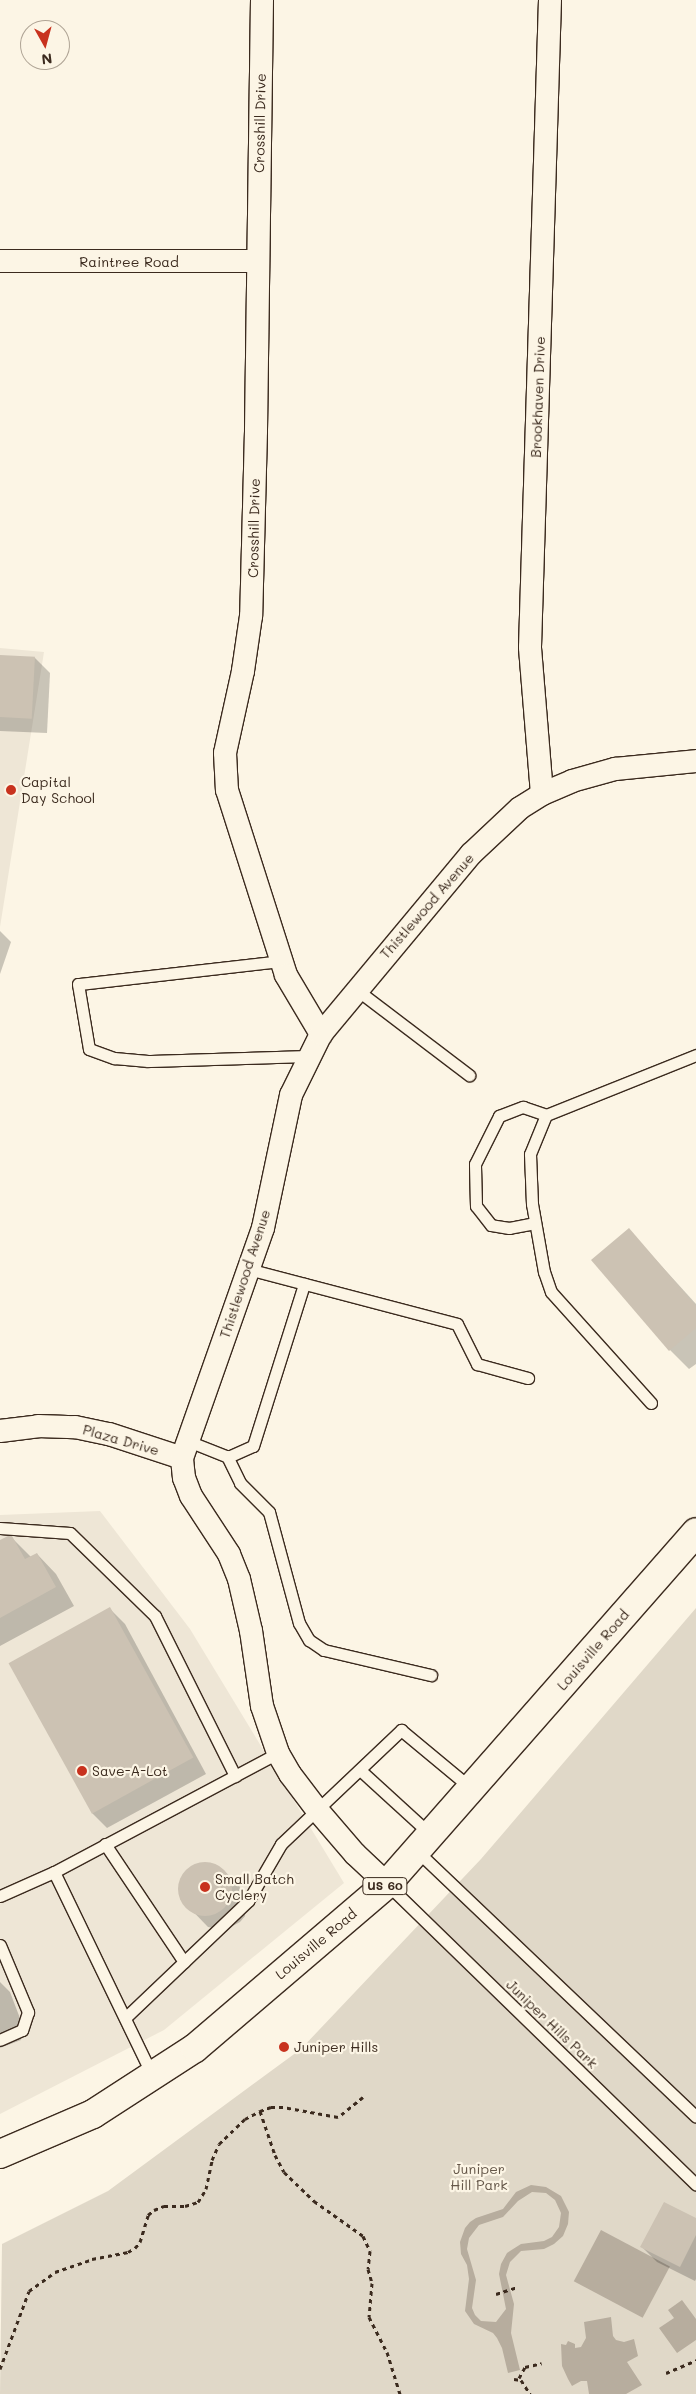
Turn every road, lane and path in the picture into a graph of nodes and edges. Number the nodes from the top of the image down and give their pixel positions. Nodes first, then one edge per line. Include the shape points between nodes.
1 (262, 0) edge
2 (550, 0) edge
3 (0, 261) edge
4 (257, 261) junction
5 (696, 761) edge
6 (542, 794) junction
7 (281, 960) junction
8 (357, 990) junction
9 (321, 1034) junction
10 (696, 1055) edge
11 (310, 1056) junction
12 (469, 1075) dead end
13 (546, 1115) junction
14 (535, 1222) junction
15 (248, 1269) junction
16 (304, 1284) junction
17 (528, 1378) dead end
18 (651, 1403) dead end
19 (0, 1431) edge
20 (185, 1449) junction
21 (227, 1456) junction
22 (0, 1528) edge
23 (696, 1532) edge
24 (430, 1675) dead end
25 (278, 1753) junction
26 (360, 1770) junction
27 (235, 1776) junction
28 (472, 1789) junction
29 (318, 1811) junction
30 (105, 1844) junction
31 (424, 1844) junction
32 (54, 1872) junction
33 (387, 1884) junction
34 (0, 1896) edge
35 (0, 1945) edge
36 (184, 1962) junction
37 (125, 2018) junction
38 (0, 2040) edge
39 (152, 2076) junction
40 (363, 2097) dead end
41 (260, 2111) junction
42 (696, 2117) edge
43 (0, 2154) edge
44 (696, 2184) edge
45 (518, 2287) dead end
46 (496, 2294) dead end
47 (696, 2360) edge
48 (542, 2363) dead end
49 (0, 2369) edge
50 (666, 2373) dead end
51 (400, 2394) edge
52 (530, 2394) edge

1 - 4 street, Crosshill Drive
2 - 6 street, Brookhaven Drive via 530,647
3 - 4 street, Raintree Road
4 - 7 street, Crosshill Drive via 251,616 225,753 230,803
5 - 6 street, Thistlewood Avenue via 615,769 572,780
6 - 8 street, Thistlewood Avenue via 520,808 471,854
7 - 9 street, Crosshill Drive via 286,975
7 - 11 lane via 78,984 89,1049 114,1058 148,1061
8 - 9 street, Thistlewood Avenue
8 - 12 lane
9 - 11 street, Thistlewood Avenue
10 - 13 lane
11 - 15 street, Thistlewood Avenue via 290,1095 263,1228
13 - 14 lane via 530,1154
13 - 14 lane via 523,1107 498,1116 475,1164 476,1206 491,1225 509,1228
14 - 18 lane via 551,1292
15 - 16 lane
15 - 20 street, Thistlewood Avenue
16 - 17 lane via 457,1324 477,1364
16 - 21 lane via 253,1446
19 - 20 street, Plaza Drive via 38,1426 75,1427
20 - 21 lane
20 - 25 street, Thistlewood Avenue via 184,1478 191,1496 228,1554 239,1579 251,1631 262,1706
21 - 24 lane via 240,1483 269,1512 299,1624 308,1640 324,1650
22 - 27 lane via 70,1533 155,1616
23 - 28 main road, Louisville Road / US 60
25 - 27 lane
25 - 29 street, Thistlewood Avenue
26 - 28 lane via 401,1730
26 - 29 lane
26 - 31 lane
27 - 30 lane
28 - 31 main road, Louisville Road / US 60
29 - 33 street, Thistlewood Avenue via 355,1854
29 - 36 lane via 281,1844 248,1901
30 - 32 lane
30 - 36 lane
31 - 33 main road, Louisville Road / US 60
31 - 42 lane
32 - 34 lane
32 - 37 lane
33 - 39 main road, Louisville Road / US 60 via 195,2048
33 - 44 lane, Juniper Hills Park
35 - 38 lane via 28,2012 22,2030
36 - 37 lane
37 - 39 lane
39 - 43 main road, Louisville Road / US 60 via 94,2114
40 - 41 path via 338,2118 283,2108 271,2107
41 - 49 path via 239,2124 219,2144 206,2190 198,2202 154,2210 148,2215 140,2242 128,2252 92,2259 55,2272 29,2291
41 - 51 path via 284,2172 314,2201 363,2236 370,2251 369,2317 387,2352
45 - 46 path
47 - 50 path
48 - 52 path via 525,2367 516,2378

